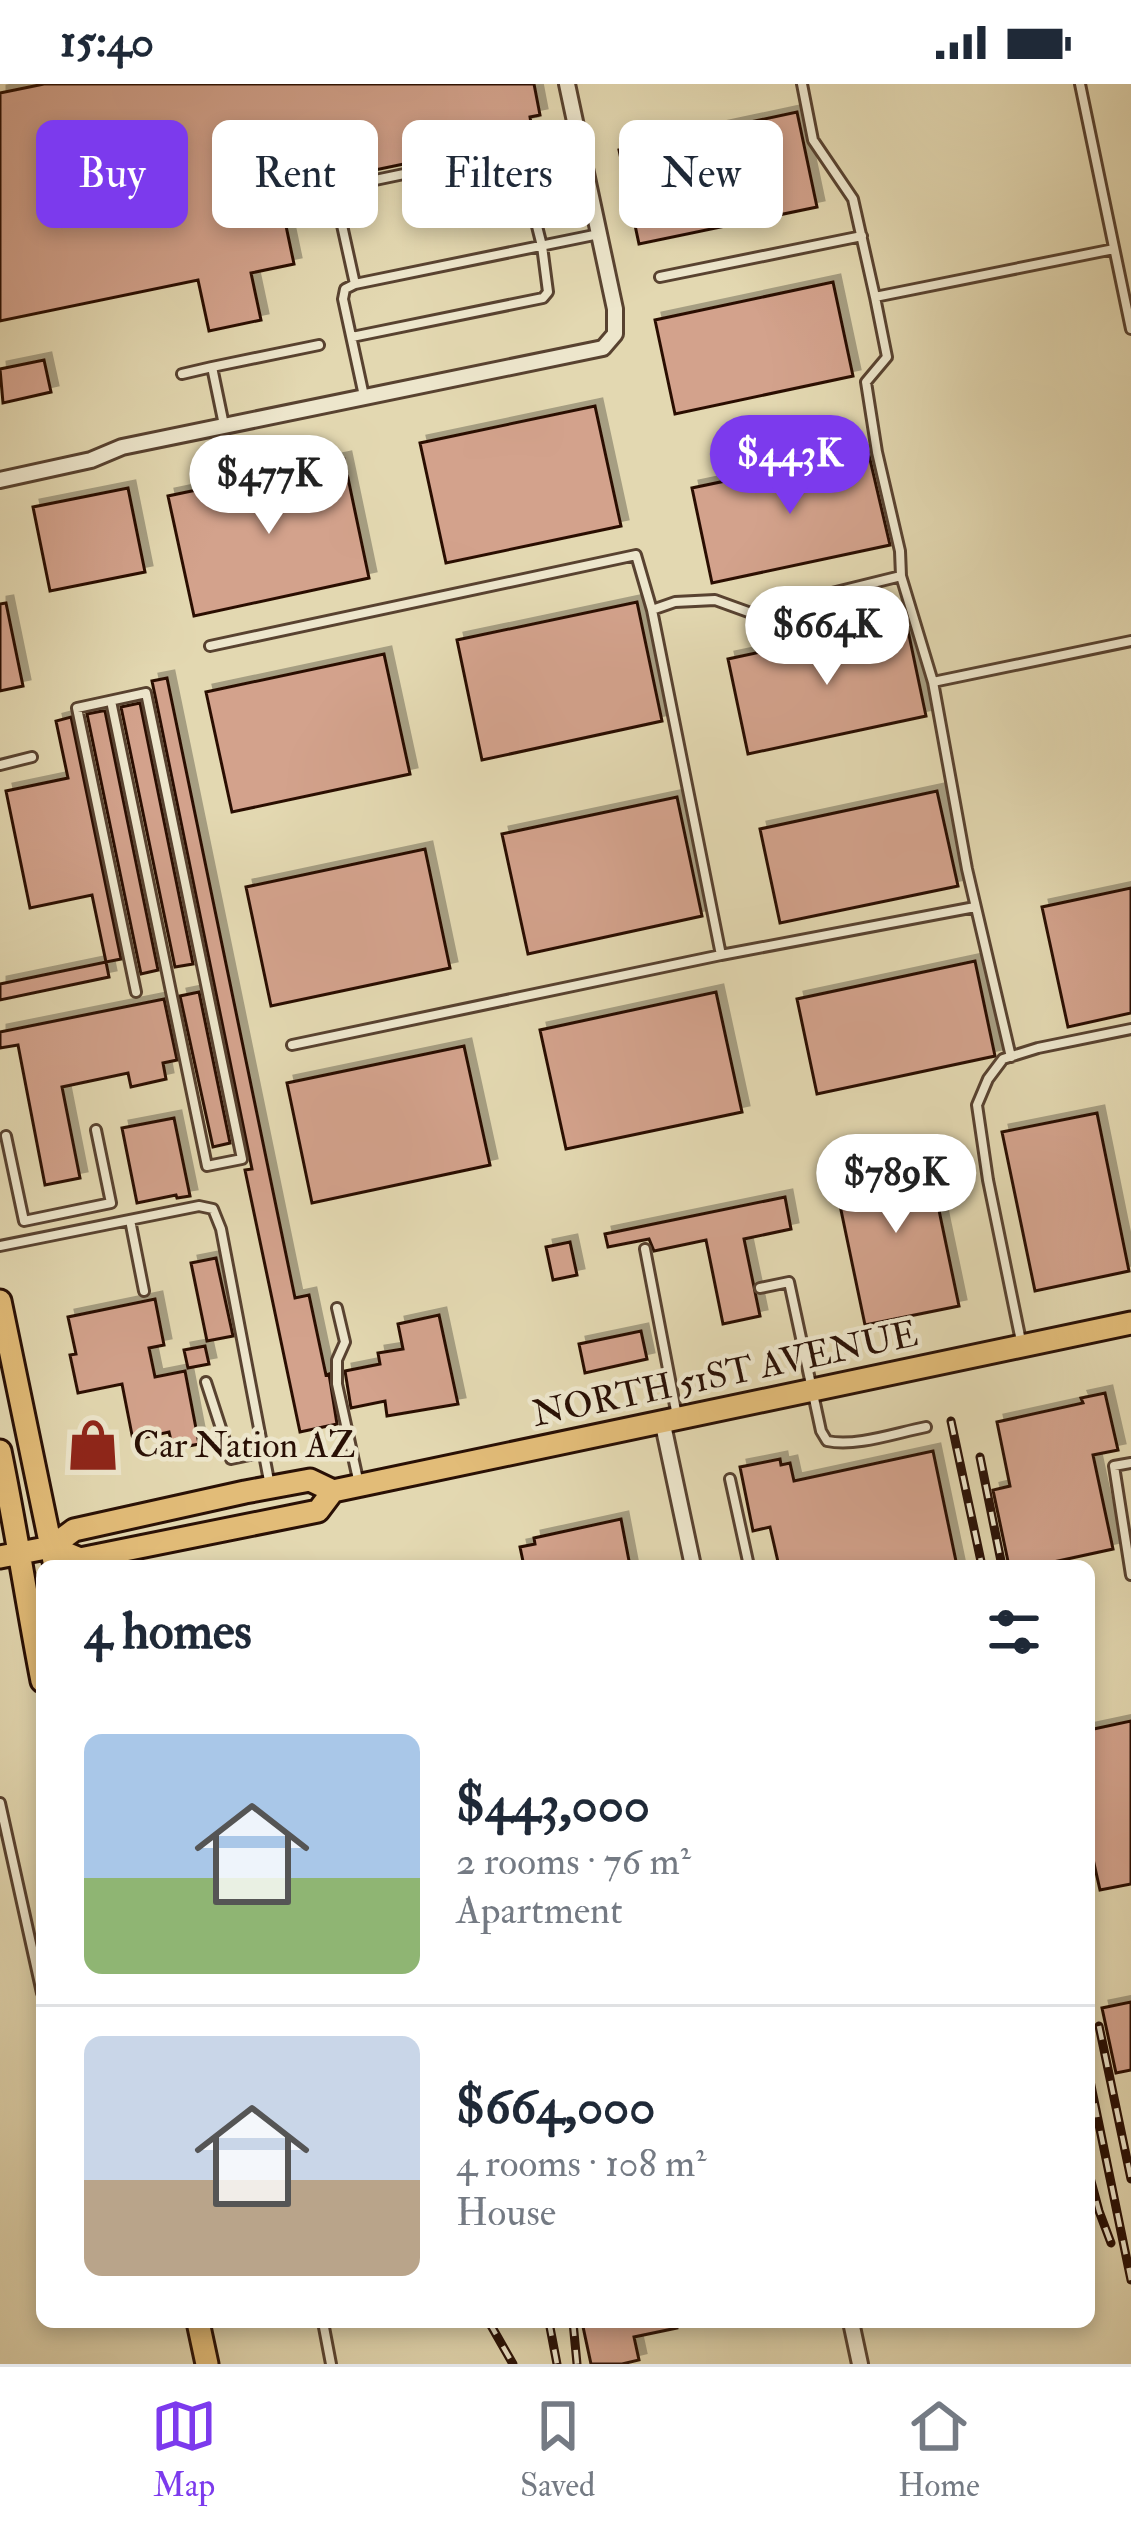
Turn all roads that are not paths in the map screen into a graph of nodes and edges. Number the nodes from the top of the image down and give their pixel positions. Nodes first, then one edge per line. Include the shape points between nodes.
1 (567, 84) edge
2 (802, 84) edge
3 (1080, 84) edge
4 (378, 180) edge
5 (343, 228) edge
6 (599, 234) junction
7 (862, 236) junction
8 (542, 246) junction
9 (1114, 249) junction
10 (660, 277) dead end
11 (355, 284) junction
12 (875, 297) junction
13 (1131, 329) edge
14 (352, 337) junction
15 (319, 345) dead end
16 (212, 367) junction
17 (182, 374) dead end
18 (364, 397) junction
19 (224, 426) junction
20 (0, 480) edge
21 (901, 576) junction
22 (652, 610) junction
23 (1131, 641) edge
24 (210, 646) dead end
25 (933, 682) junction
26 (111, 701) junction
27 (32, 758) dead end
28 (0, 764) edge
29 (975, 907) junction
30 (721, 956) junction
31 (136, 992) dead end
32 (1131, 1029) edge
33 (292, 1045) dead end
34 (1011, 1057) junction
35 (96, 1130) dead end
36 (6, 1136) dead end
37 (130, 1220) junction
38 (0, 1246) edge
39 (645, 1249) dead end
40 (760, 1288) dead end
41 (144, 1291) dead end
42 (0, 1301) edge
43 (337, 1308) dead end
44 (1131, 1323) edge
45 (1022, 1346) junction
46 (206, 1382) dead end
47 (812, 1390) junction
48 (670, 1419) junction
49 (926, 1427) dead end
50 (0, 1451) edge
51 (263, 1452) junction
52 (1131, 1463) edge
53 (730, 1479) dead end
54 (4, 1485) edge
55 (359, 1485) junction
56 (270, 1488) junction
57 (333, 1491) junction
58 (11, 1555) edge
59 (53, 1556) edge
60 (692, 1560) edge
61 (748, 1560) edge
62 (1131, 1575) edge
63 (36, 1650) edge
64 (0, 1803) edge
65 (36, 1966) edge
66 (199, 2328) edge
67 (324, 2328) edge
68 (853, 2328) edge
69 (207, 2364) edge
70 (331, 2364) edge
71 (860, 2364) edge

1 - 6 street
2 - 7 lane via 813,140 853,199
3 - 9 lane
4 - 8 lane via 513,157
5 - 11 lane
6 - 8 lane
6 - 18 street via 615,309 615,334 603,348
7 - 10 lane
7 - 12 lane
8 - 11 lane
8 - 14 lane via 543,298
9 - 12 lane
9 - 13 lane
11 - 14 lane via 344,299
12 - 21 lane via 887,357 866,382
14 - 18 lane
15 - 16 lane
16 - 17 lane
16 - 19 lane
18 - 19 street
19 - 20 street
21 - 22 lane via 751,613 716,600
21 - 25 lane
22 - 24 lane via 635,555
22 - 30 lane
23 - 25 lane
25 - 29 lane
26 - 26 lane via 146,694 242,1159 207,1166
26 - 31 lane via 77,708
27 - 28 lane
29 - 30 lane
29 - 34 lane
30 - 33 lane
32 - 34 lane
34 - 45 lane via 976,1105
35 - 36 lane via 111,1203 24,1221
37 - 38 lane
37 - 41 lane
37 - 51 lane via 200,1206 218,1216
39 - 48 lane
40 - 47 lane via 789,1282
42 - 59 main road
43 - 55 lane via 345,1342 337,1384
44 - 45 main road, NORTH 51ST AVENUE
45 - 47 main road, NORTH 51ST AVENUE
46 - 51 lane via 231,1459
47 - 48 main road, NORTH 51ST AVENUE
47 - 49 lane via 826,1441
48 - 55 main road, NORTH 51ST AVENUE
48 - 60 street
50 - 54 main road
51 - 56 lane
52 - 62 lane via 1114,1466
53 - 61 lane
54 - 58 main road
55 - 57 main road, NORTH 51ST AVENUE
56 - 57 main road, NORTH 51ST AVENUE via 310,1480
56 - 59 main road, NORTH 51ST AVENUE via 74,1530
57 - 59 main road, NORTH 51ST AVENUE via 317,1511 80,1559
58 - 59 main road, NORTH 51ST AVENUE
58 - 63 main road
64 - 65 lane
66 - 69 main road
67 - 70 lane
68 - 71 street

